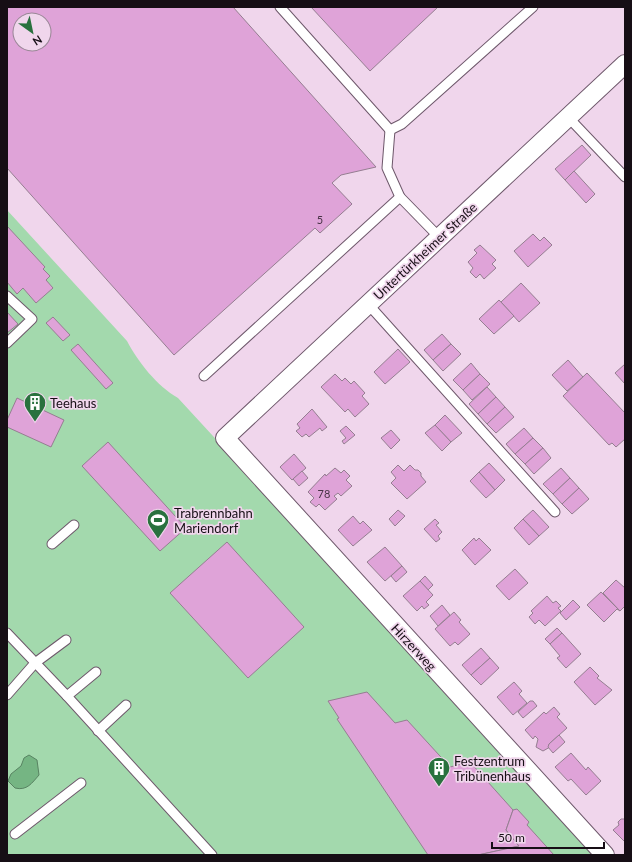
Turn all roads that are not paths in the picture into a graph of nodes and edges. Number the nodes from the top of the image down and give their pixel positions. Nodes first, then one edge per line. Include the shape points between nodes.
1 (280, 7) edge
2 (533, 7) edge
3 (625, 64) edge
4 (568, 117) junction
5 (390, 130) junction
6 (625, 177) edge
7 (400, 197) junction
8 (439, 237) junction
9 (7, 296) edge
10 (368, 304) junction
11 (7, 343) edge
12 (204, 376) dead end
13 (225, 438) joint
14 (555, 512) dead end
15 (74, 525) dead end
16 (52, 544) dead end
17 (7, 633) edge
18 (66, 640) dead end
19 (36, 663) junction
20 (96, 672) dead end
21 (7, 695) edge
22 (67, 696) junction
23 (126, 705) dead end
24 (98, 731) junction
25 (81, 783) dead end
26 (15, 834) dead end
27 (212, 855) edge
28 (605, 855) edge

1 - 5 lane
2 - 5 lane via 402,124
3 - 4 street, Untertürkheimer Straße
4 - 6 lane
4 - 8 street, Untertürkheimer Straße
5 - 7 lane via 387,168
7 - 8 lane
7 - 12 lane
8 - 10 street, Untertürkheimer Straße
9 - 11 lane via 32,319
10 - 13 street, Untertürkheimer Straße
10 - 14 lane
13 - 28 street, Hirzerweg
15 - 16 lane
17 - 19 lane
18 - 19 lane
19 - 21 lane
19 - 22 lane
20 - 22 lane
22 - 24 lane
23 - 24 lane
24 - 27 lane
25 - 26 lane

